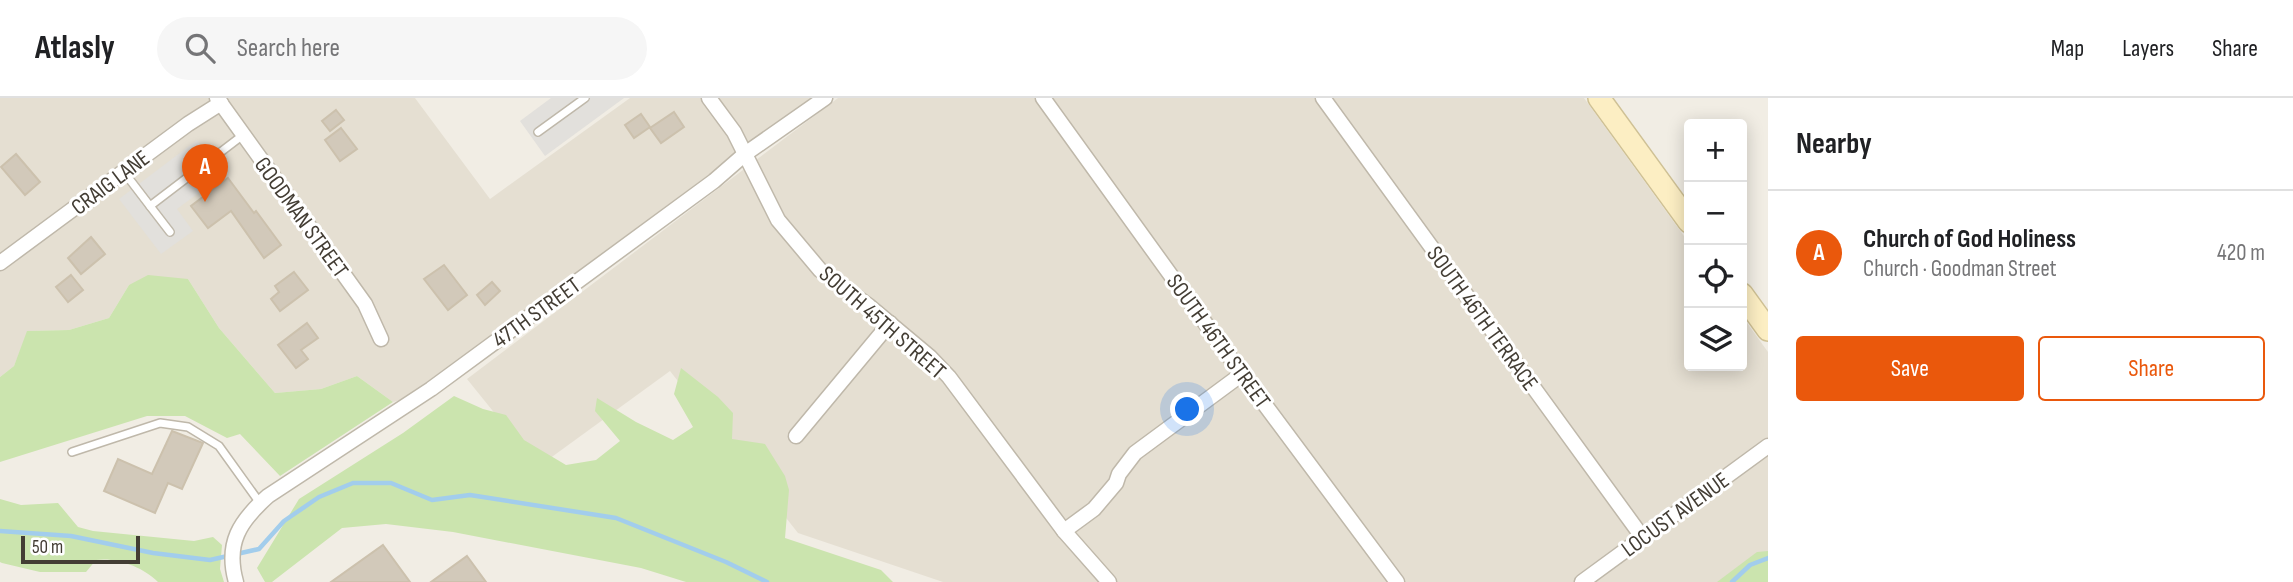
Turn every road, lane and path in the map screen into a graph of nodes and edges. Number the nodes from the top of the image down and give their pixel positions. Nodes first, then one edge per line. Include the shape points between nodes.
1 (585, 98) edge
2 (709, 98) edge
3 (825, 98) edge
4 (1043, 98) edge
5 (1323, 98) edge
6 (1599, 98) edge
7 (219, 101) edge
8 (538, 132) dead end
9 (244, 135) junction
10 (745, 154) junction
11 (124, 172) junction
12 (150, 206) junction
13 (1684, 215) edge
14 (170, 232) dead end
15 (0, 263) edge
16 (1747, 301) edge
17 (890, 323) junction
18 (1768, 330) edge
19 (381, 339) dead end
20 (1242, 374) junction
21 (796, 436) dead end
22 (1768, 446) edge
23 (72, 452) dead end
24 (260, 503) junction
25 (1064, 531) junction
26 (1643, 538) junction
27 (236, 581) edge
28 (1109, 582) edge
29 (1397, 582) edge
30 (1582, 582) edge

1 - 8 lane
2 - 10 street, SOUTH 45TH STREET
3 - 10 street, 47TH STREET
4 - 20 street, SOUTH 46TH STREET
5 - 26 street, SOUTH 46TH TERRACE
6 - 13 main road
7 - 9 street, GOODMAN STREET
7 - 11 street, CRAIG LANE
9 - 12 lane
9 - 19 street, GOODMAN STREET via 365,304
10 - 17 street, SOUTH 45TH STREET via 778,220 820,270
10 - 24 street, 47TH STREET via 498,341
11 - 12 lane
11 - 15 street, CRAIG LANE
12 - 14 lane
16 - 18 main road
17 - 21 street
17 - 25 street, SOUTH 45TH STREET via 949,377
20 - 25 street via 1135,453 1094,509
20 - 29 street, SOUTH 46TH STREET
22 - 26 street, LOCUST AVENUE
23 - 24 lane via 160,423 188,427 219,446
24 - 27 street, 47TH STREET via 243,520 233,544
25 - 28 street, SOUTH 45TH STREET
26 - 30 street, LOCUST AVENUE

